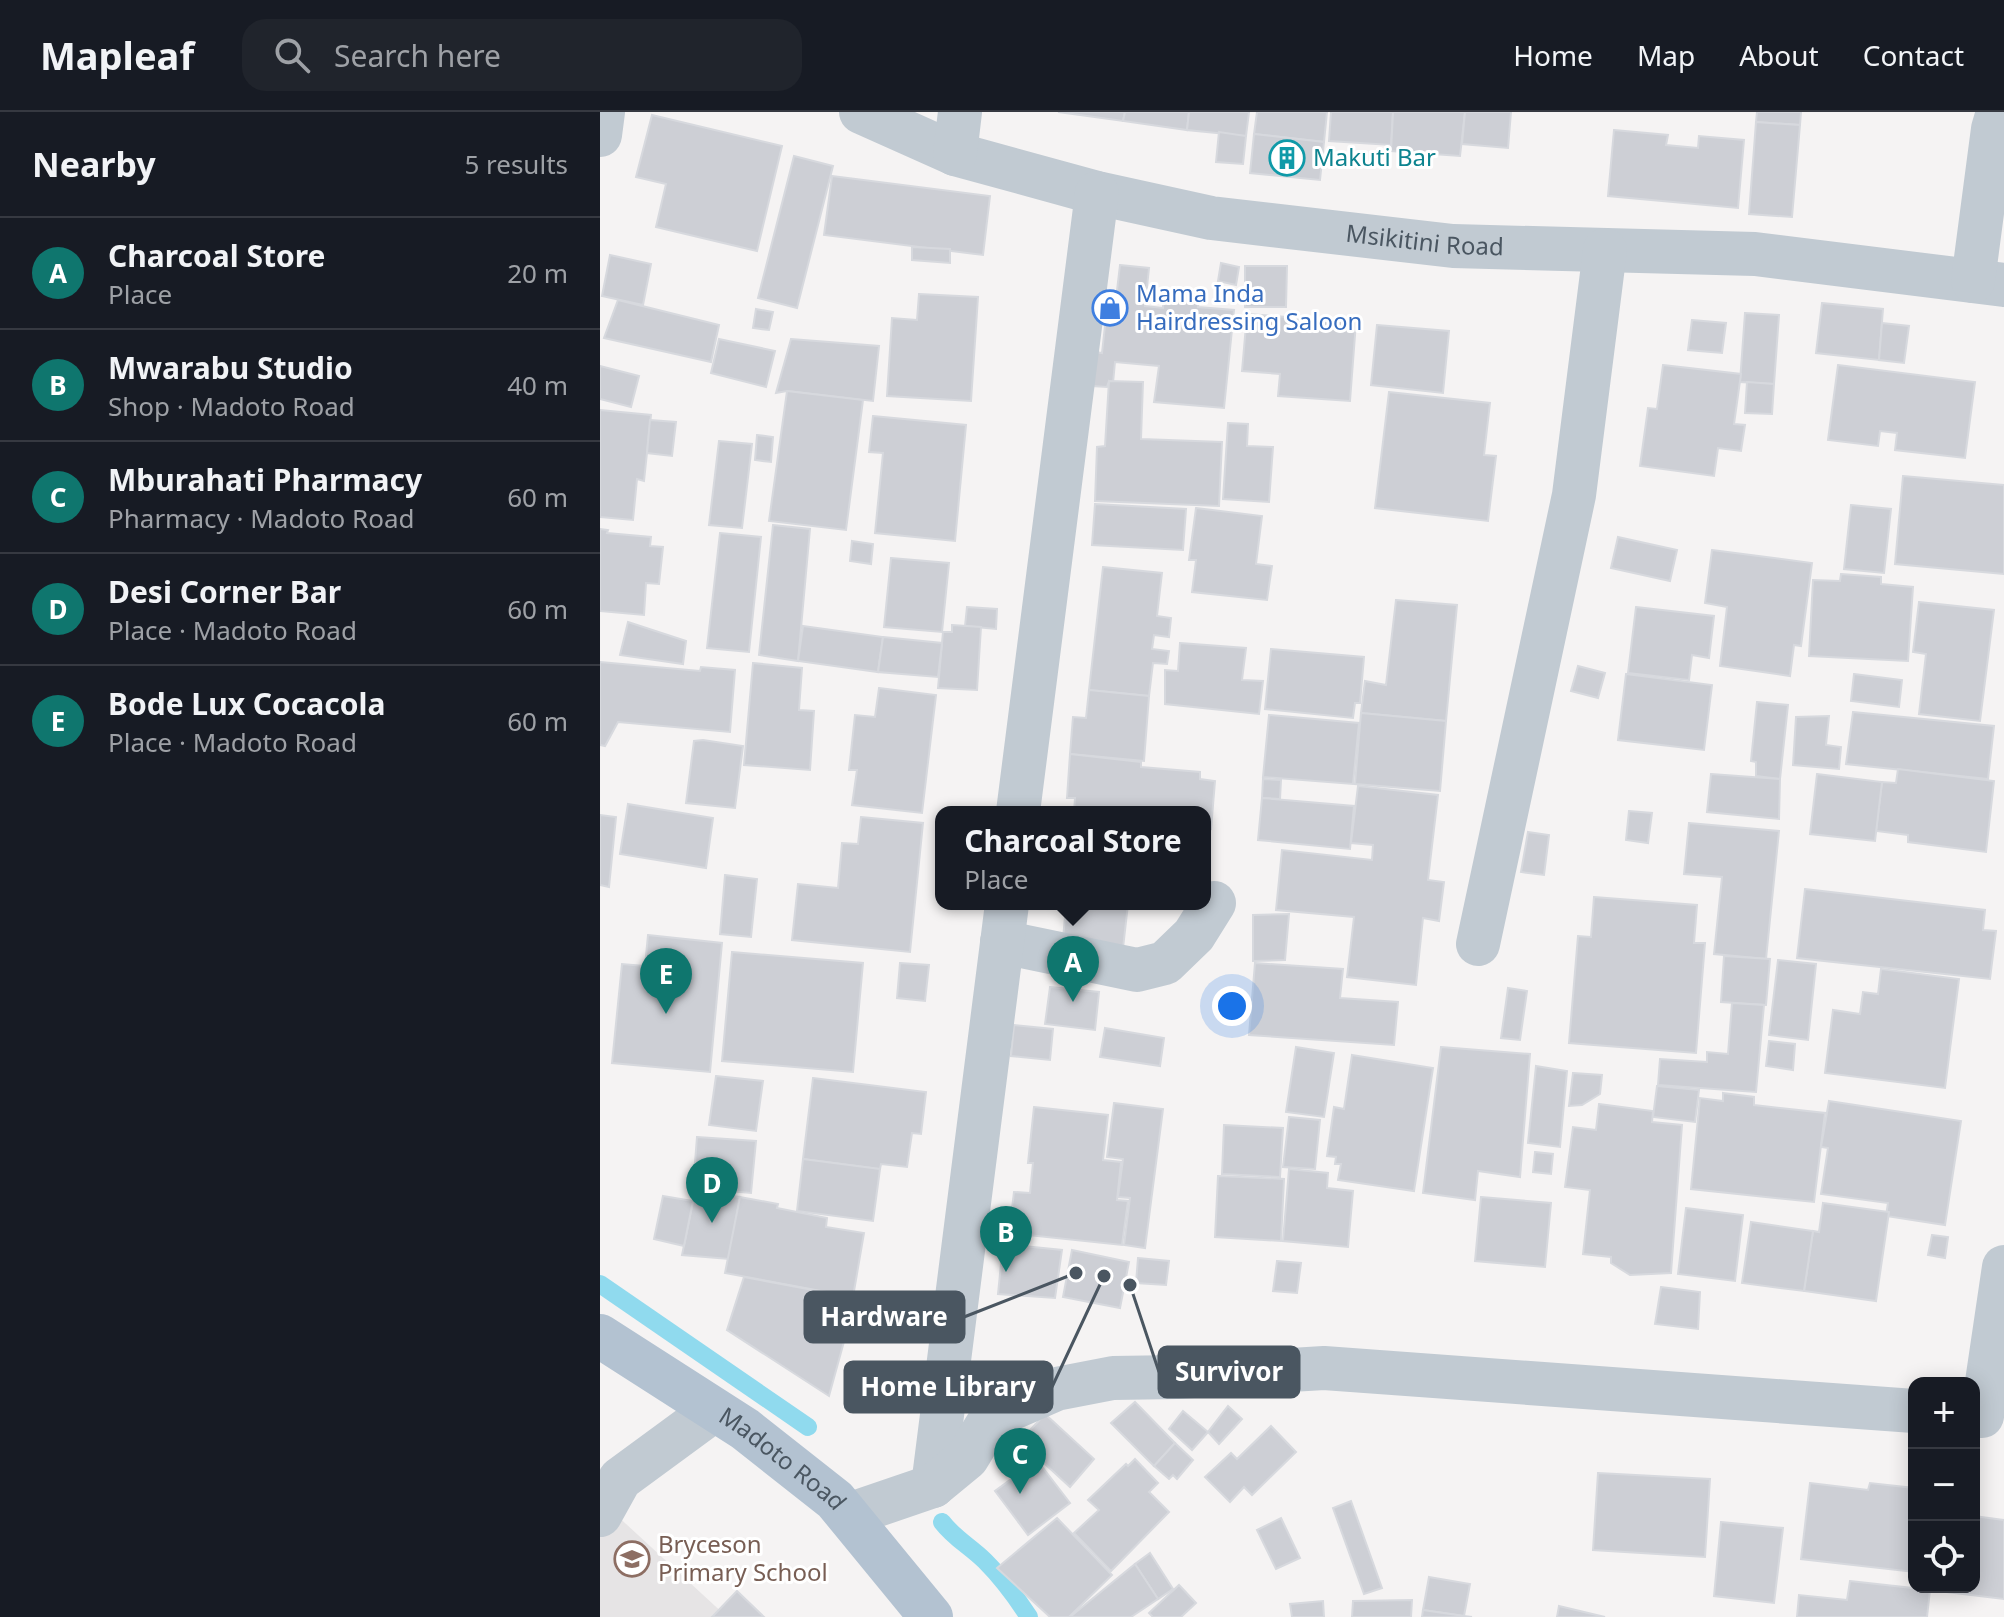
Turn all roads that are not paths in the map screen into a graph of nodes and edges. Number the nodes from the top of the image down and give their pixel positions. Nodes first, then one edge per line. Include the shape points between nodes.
1 (603, 112) edge
2 (861, 112) edge
3 (1998, 112) edge
4 (958, 133) edge
5 (600, 135) edge
6 (1097, 193) junction
7 (1605, 250) junction
8 (1988, 283) edge
9 (1019, 806) edge
10 (1214, 903) dead end
11 (1211, 908) edge
12 (1210, 910) edge
13 (1004, 923) edge
14 (1478, 944) dead end
15 (2004, 1267) edge
16 (600, 1336) edge
17 (714, 1410) junction
18 (1908, 1411) edge
19 (1987, 1417) edge
20 (933, 1486) junction
21 (600, 1515) edge
22 (848, 1515) junction
23 (931, 1617) edge

1 - 5 street
2 - 4 street, Msikitini Road
3 - 8 street
4 - 6 street, Msikitini Road
6 - 7 street, Msikitini Road via 1211,218 1453,246
6 - 9 street
7 - 8 street, Msikitini Road via 1755,254
7 - 14 street via 1574,495
10 - 11 street
12 - 13 street via 1194,935 1165,963 1137,970
13 - 20 street
15 - 19 street
16 - 17 main road, Madoto Road
17 - 21 street via 620,1479
17 - 22 main road, Madoto Road
18 - 20 street via 1324,1368 1113,1378 1056,1389 992,1417 967,1458
20 - 22 street
22 - 23 main road, Madoto Road

